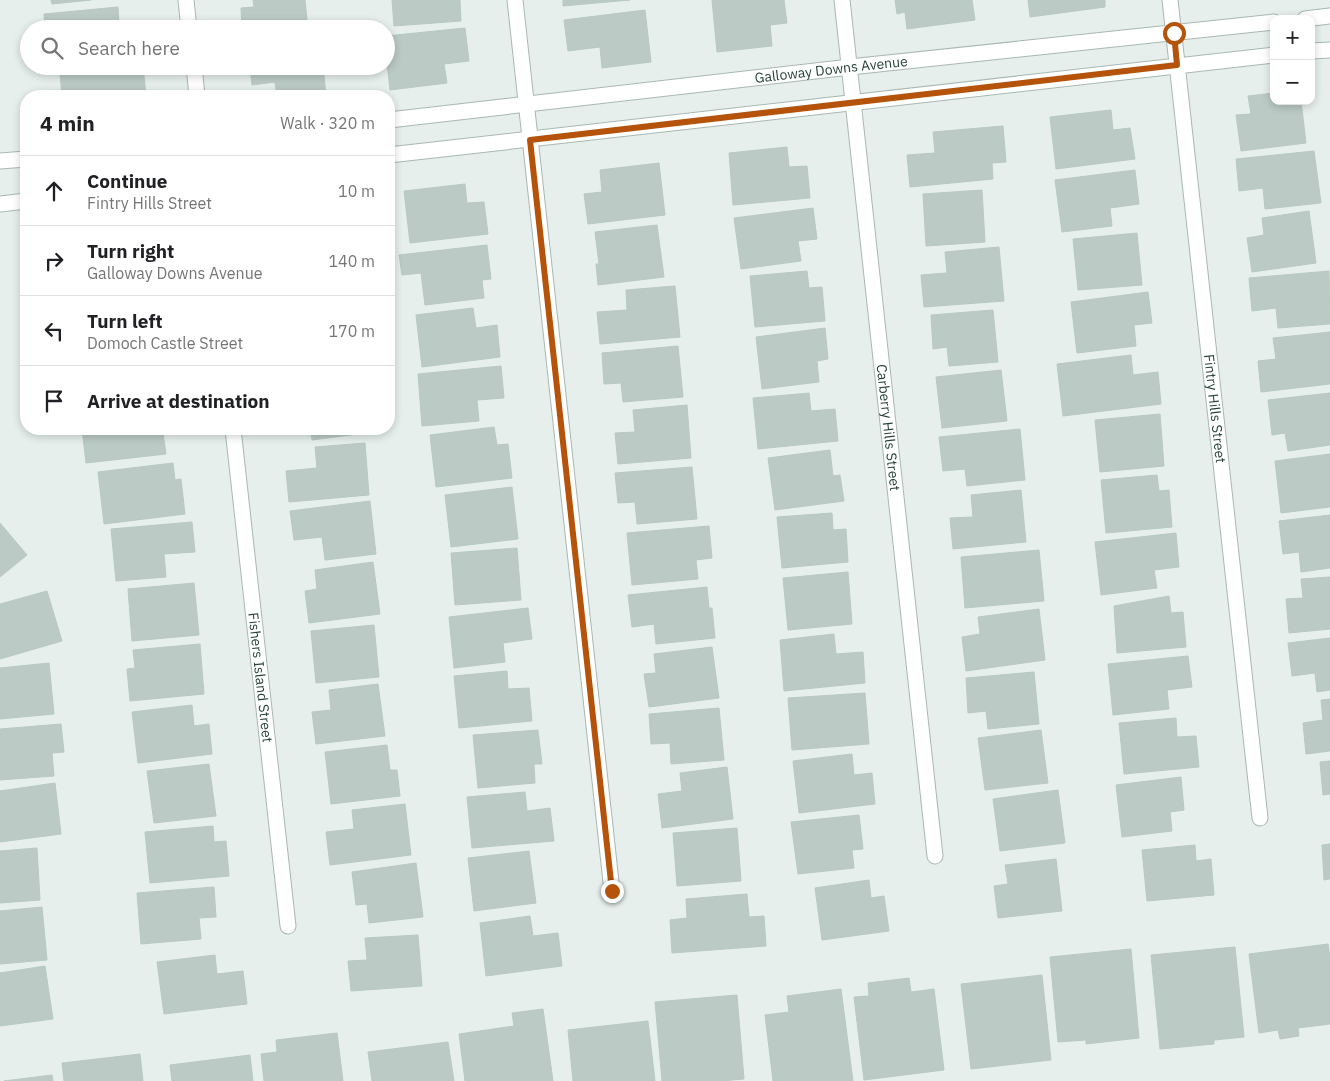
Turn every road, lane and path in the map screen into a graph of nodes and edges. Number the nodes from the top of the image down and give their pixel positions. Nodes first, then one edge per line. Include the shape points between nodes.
1 (186, 0) edge
2 (515, 0) edge
3 (842, 0) edge
4 (1170, 0) edge
5 (1330, 16) edge
6 (1315, 18) edge
7 (188, 20) edge
8 (1270, 22) edge
9 (1174, 33) junction
10 (1330, 50) edge
11 (1315, 52) edge
12 (1270, 55) edge
13 (1177, 65) junction
14 (850, 66) junction
15 (195, 75) edge
16 (196, 90) edge
17 (853, 102) junction
18 (526, 105) junction
19 (395, 119) edge
20 (530, 140) junction
21 (395, 154) edge
22 (20, 159) edge
23 (0, 161) edge
24 (20, 201) edge
25 (0, 204) edge
26 (234, 435) edge
27 (1260, 818) dead end
28 (935, 856) dead end
29 (612, 891) dead end
30 (288, 926) dead end

1 - 7 street
2 - 18 street
3 - 14 street, Carberry Hills Street
4 - 9 street, Fintry Hills Street
5 - 6 street
8 - 9 street, Galloway Downs Avenue
9 - 13 street, Fintry Hills Street
9 - 14 street, Galloway Downs Avenue
10 - 11 street
12 - 13 street
13 - 17 street
13 - 27 street, Fintry Hills Street
14 - 17 street, Carberry Hills Street
14 - 18 street, Galloway Downs Avenue
15 - 16 street
17 - 20 street
17 - 28 street, Carberry Hills Street
18 - 19 street, Galloway Downs Avenue
18 - 20 street
20 - 21 street
20 - 29 street
22 - 23 street
24 - 25 street
26 - 30 street, Fishers Island Street

